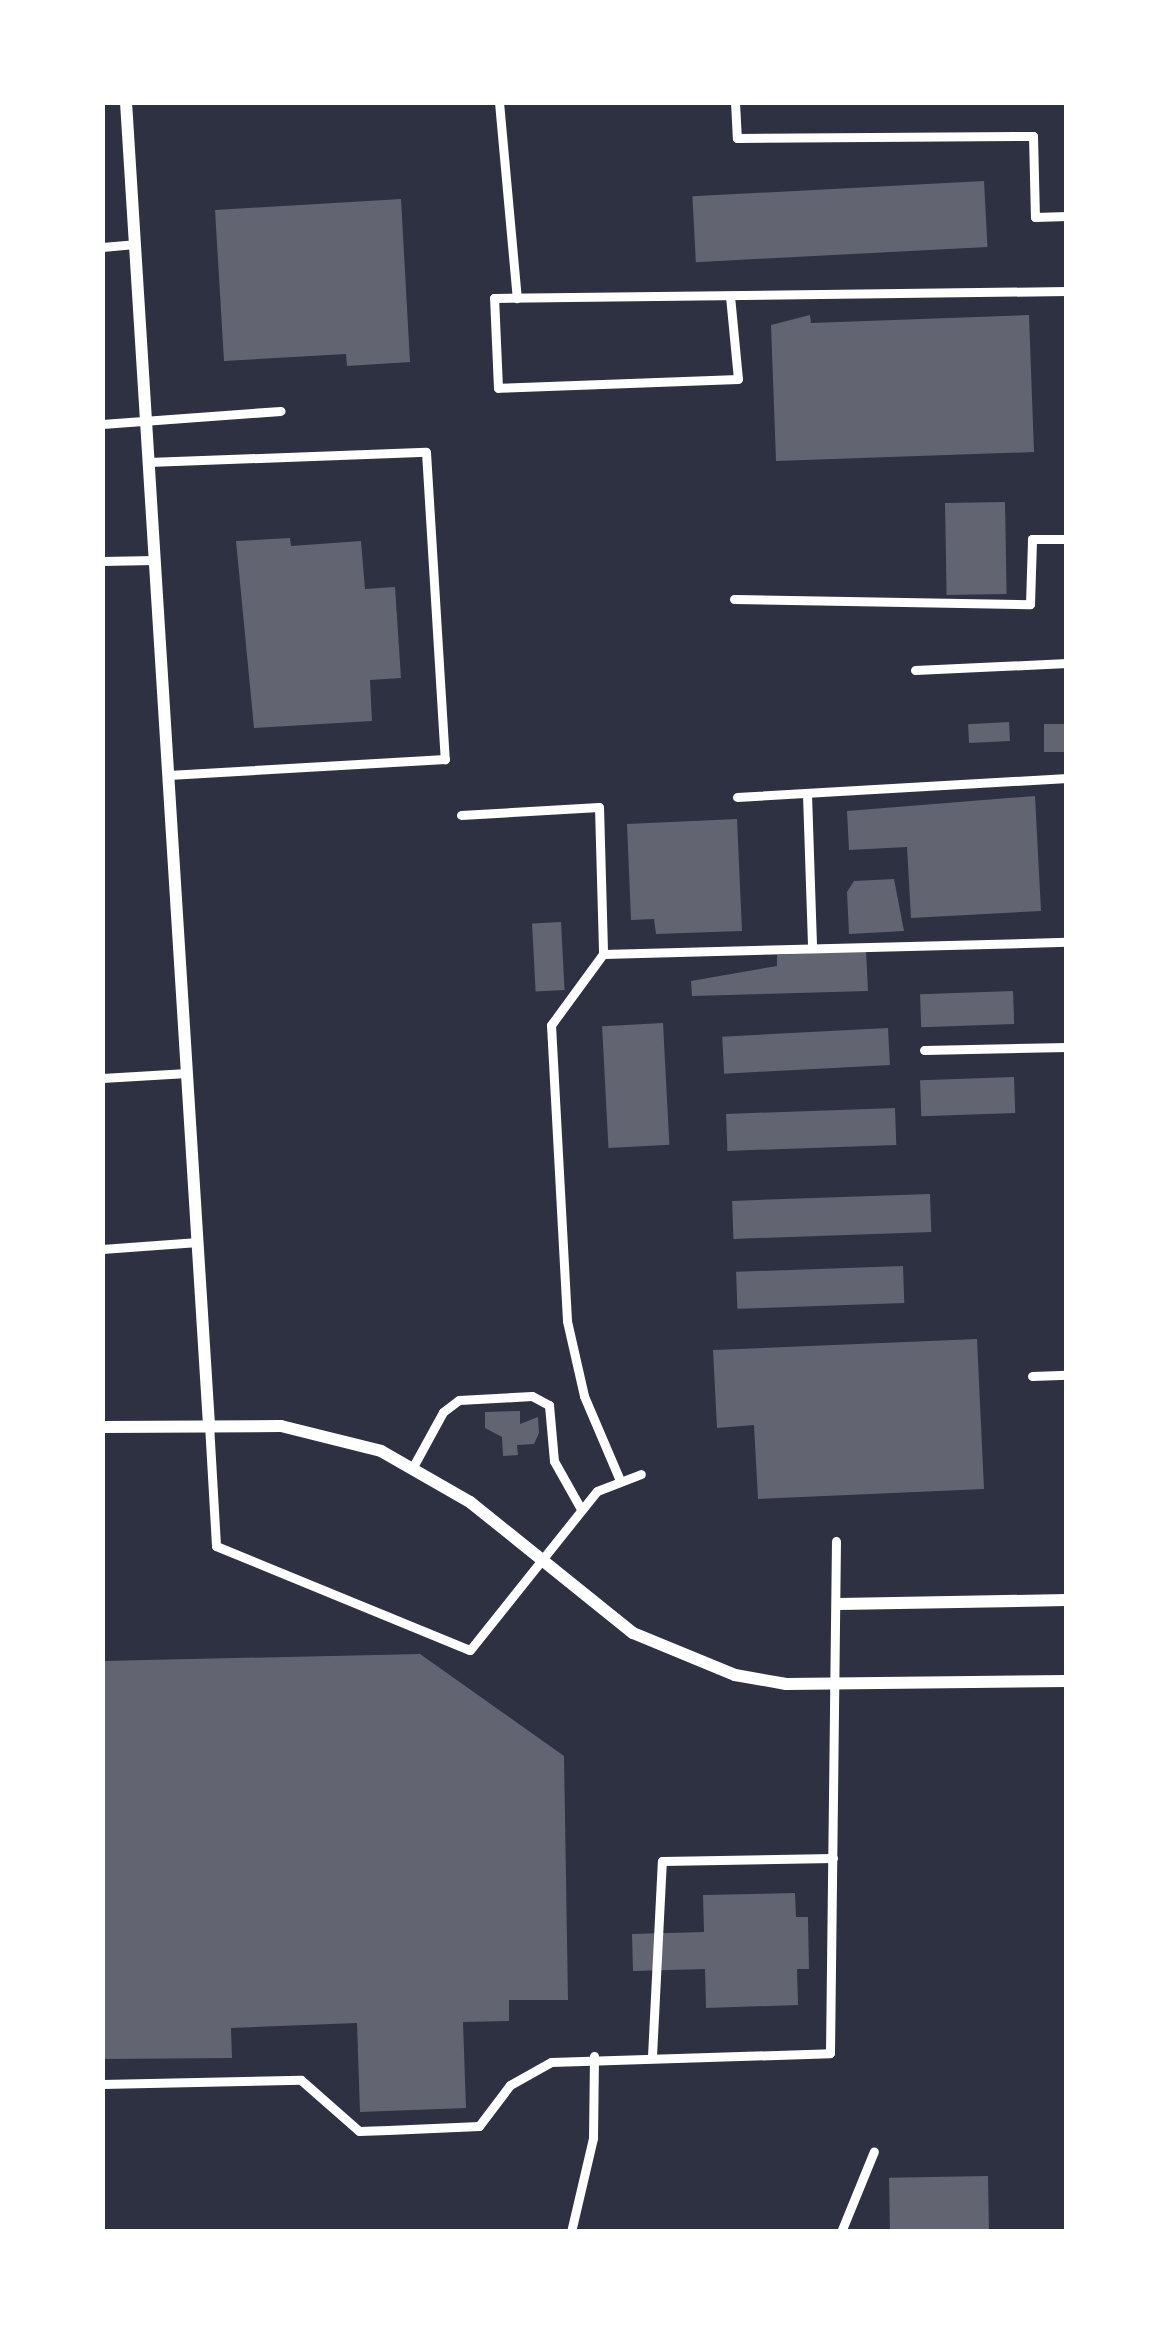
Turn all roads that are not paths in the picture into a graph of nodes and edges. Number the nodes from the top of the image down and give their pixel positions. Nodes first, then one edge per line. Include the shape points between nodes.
1 (126, 102) edge
2 (500, 102) edge
3 (735, 102) edge
4 (1067, 216) edge
5 (134, 244) junction
6 (102, 247) edge
7 (1067, 291) edge
8 (730, 296) junction
9 (517, 298) junction
10 (281, 411) dead end
11 (146, 422) junction
12 (102, 424) edge
13 (148, 462) junction
14 (1067, 539) edge
15 (154, 560) junction
16 (102, 561) edge
17 (734, 599) dead end
18 (1067, 663) edge
19 (915, 670) dead end
20 (168, 776) junction
21 (1067, 778) edge
22 (807, 794) junction
23 (737, 797) dead end
24 (461, 815) dead end
25 (1067, 942) edge
26 (812, 944) junction
27 (602, 954) junction
28 (1067, 1048) edge
29 (924, 1050) dead end
30 (187, 1073) junction
31 (102, 1078) edge
32 (198, 1242) junction
33 (102, 1249) edge
34 (1067, 1375) edge
35 (1032, 1376) dead end
36 (209, 1424) junction
37 (102, 1426) edge
38 (414, 1466) junction
39 (641, 1474) dead end
40 (619, 1478) junction
41 (581, 1509) junction
42 (836, 1541) dead end
43 (538, 1559) junction
44 (1067, 1600) edge
45 (839, 1604) junction
46 (1067, 1681) edge
47 (840, 1684) junction
48 (833, 1858) junction
49 (594, 2056) junction
50 (652, 2056) junction
51 (102, 2084) edge
52 (874, 2151) dead end
53 (571, 2232) edge
54 (841, 2232) edge

1 - 5 street
2 - 9 lane
3 - 4 lane via 737,138 1033,136 1034,218
5 - 6 lane
5 - 11 street
7 - 8 lane
8 - 9 lane
8 - 9 lane via 737,380 498,388 494,298
10 - 11 lane
11 - 12 lane
11 - 13 street
13 - 15 street
13 - 20 lane via 426,452 445,759
14 - 17 lane via 1032,539 1030,604
15 - 16 lane
15 - 20 street
18 - 19 lane
20 - 30 street
21 - 22 lane
22 - 23 lane
22 - 26 lane
24 - 27 lane via 598,807
25 - 26 lane
26 - 27 lane
27 - 40 lane via 551,1025 567,1321 584,1396
28 - 29 lane
30 - 31 lane
30 - 32 street
32 - 33 lane
32 - 36 street
34 - 35 lane
36 - 37 street
36 - 38 street via 332,1436
36 - 43 lane via 216,1546 470,1650
38 - 41 lane via 443,1412 459,1400 532,1396 549,1405 554,1461
38 - 43 street
39 - 40 lane
40 - 41 lane
41 - 43 lane
42 - 45 lane
43 - 47 street via 633,1633 694,1662 786,1684
44 - 45 street
45 - 47 lane
46 - 47 street
47 - 48 lane
48 - 50 lane via 662,1861
48 - 50 lane via 830,2053
49 - 50 lane
49 - 51 lane via 551,2062 510,2085 479,2126 359,2131 301,2080
49 - 53 lane via 592,2138
52 - 54 lane

